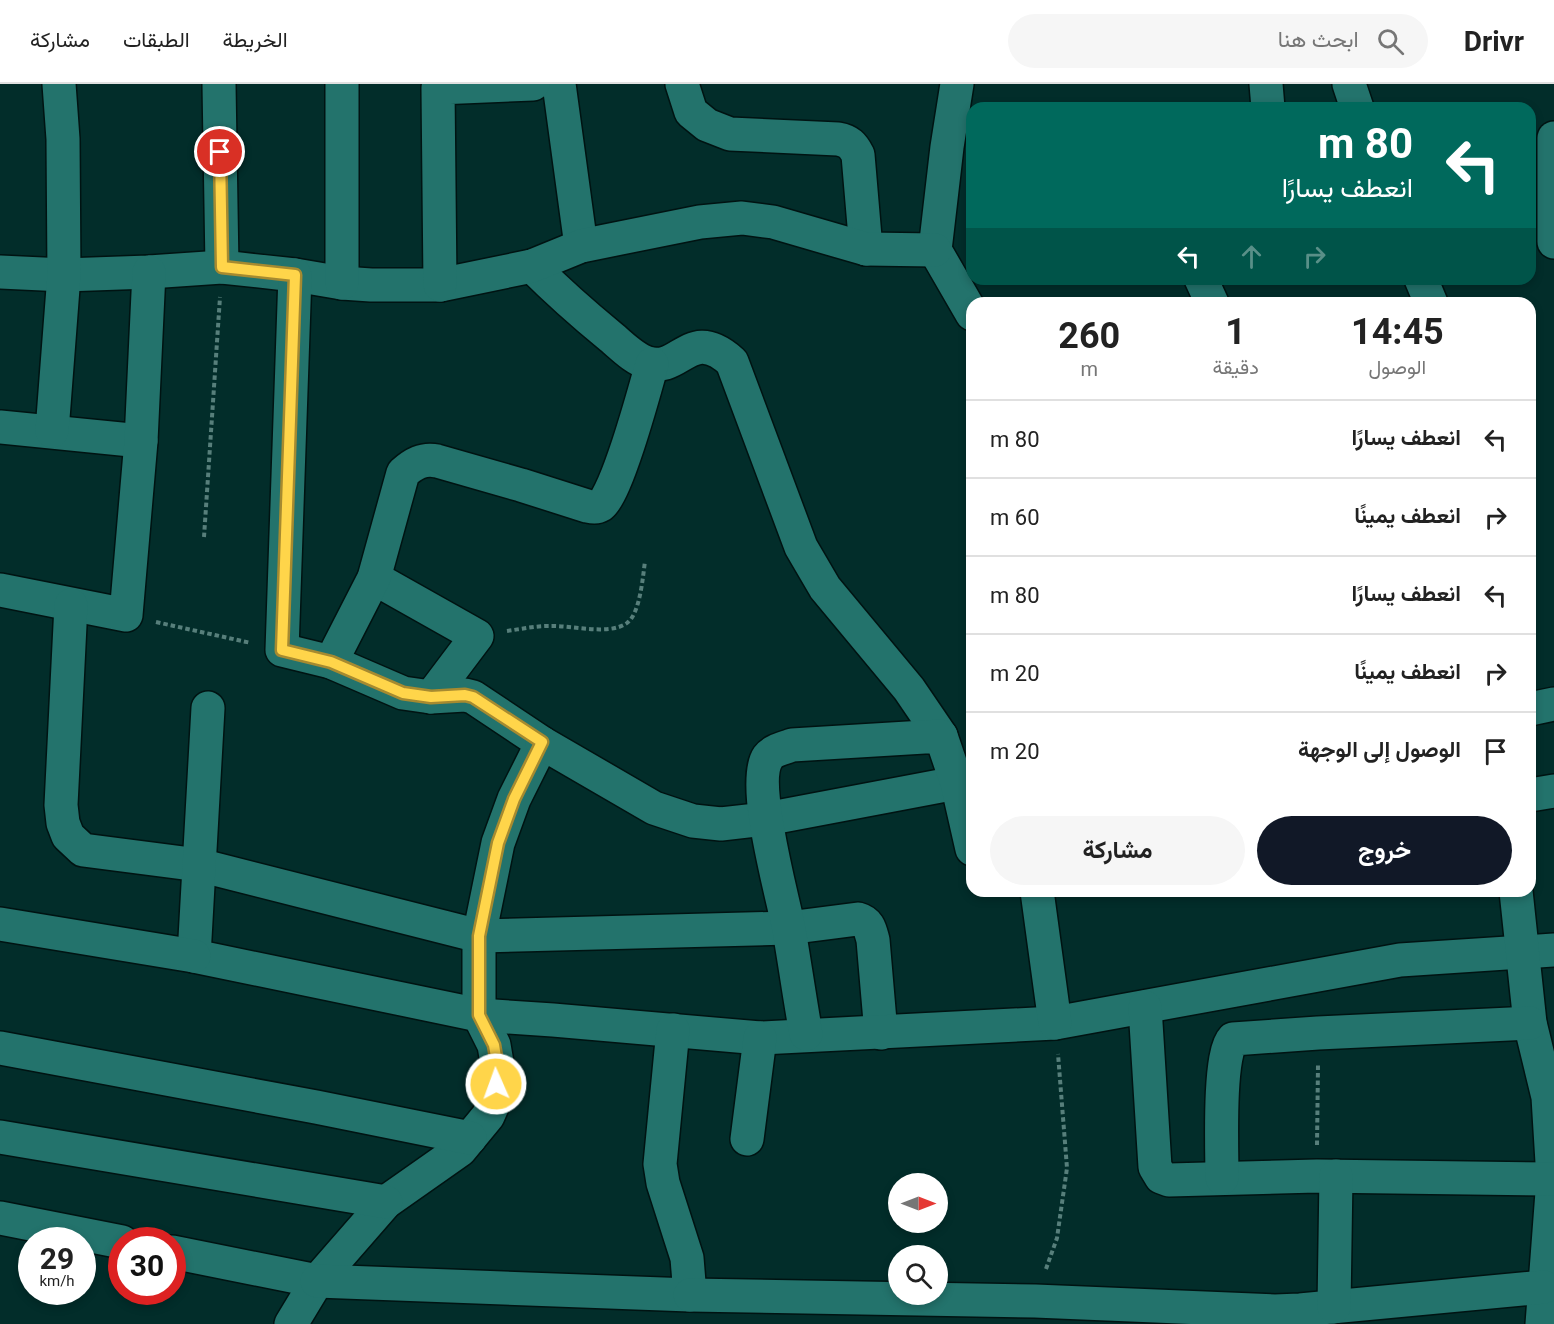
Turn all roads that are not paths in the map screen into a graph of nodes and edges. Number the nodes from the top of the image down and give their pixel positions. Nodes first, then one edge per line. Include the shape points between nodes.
1 (59, 84) edge
2 (219, 84) edge
3 (342, 84) edge
4 (533, 84) edge
5 (559, 84) edge
6 (682, 84) edge
7 (957, 84) edge
8 (1266, 84) edge
9 (1349, 84) edge
10 (1268, 102) edge
11 (1356, 102) edge
12 (1554, 138) edge
13 (959, 147) edge
14 (1554, 242) edge
15 (580, 246) junction
16 (866, 249) junction
17 (935, 249) junction
18 (532, 266) junction
19 (222, 267) junction
20 (0, 272) edge
21 (149, 272) junction
22 (64, 275) junction
23 (295, 275) junction
24 (342, 283) junction
25 (440, 285) junction
26 (966, 303) edge
27 (652, 364) junction
28 (0, 427) edge
29 (52, 431) junction
30 (141, 441) junction
31 (374, 578) junction
32 (0, 590) edge
33 (71, 605) junction
34 (331, 662) junction
35 (431, 697) junction
36 (1554, 704) edge
37 (208, 708) dead end
38 (1536, 708) edge
39 (941, 736) junction
40 (542, 742) junction
41 (964, 782) edge
42 (1554, 791) edge
43 (1536, 794) edge
44 (966, 799) edge
45 (766, 819) junction
46 (199, 865) junction
47 (1038, 897) edge
48 (1517, 897) edge
49 (0, 924) edge
50 (788, 928) junction
51 (479, 936) junction
52 (1554, 950) edge
53 (1522, 953) junction
54 (194, 956) junction
55 (1145, 1007) junction
56 (479, 1015) junction
57 (1055, 1023) junction
58 (1530, 1023) junction
59 (673, 1030) junction
60 (881, 1033) junction
61 (806, 1034) junction
62 (760, 1038) junction
63 (0, 1048) edge
64 (1551, 1097) edge
65 (0, 1137) edge
66 (470, 1138) junction
67 (747, 1139) dead end
68 (1553, 1169) edge
69 (1327, 1176) junction
70 (1222, 1178) junction
71 (386, 1202) junction
72 (0, 1218) edge
73 (108, 1239) edge
74 (186, 1255) edge
75 (317, 1281) junction
76 (1544, 1287) junction
77 (690, 1295) junction
78 (1334, 1307) junction
79 (1036, 1312) edge
80 (291, 1324) edge
81 (1542, 1324) edge

1 - 22 street
2 - 19 street
3 - 24 street
4 - 25 street via 438,88
5 - 15 street
6 - 16 street via 691,112 707,125 730,134 846,140 854,147 858,155
7 - 13 street
8 - 10 street
9 - 11 street
12 - 14 street
13 - 17 street
15 - 16 street via 700,222 742,218 773,222
15 - 18 street
16 - 17 street
17 - 26 street
18 - 25 street
18 - 27 street via 632,354
19 - 21 street
19 - 23 street
20 - 22 street
21 - 22 street
21 - 30 street
22 - 29 street
23 - 24 street
23 - 34 street via 282,650
24 - 25 street
27 - 31 street via 615,482 602,504 587,506 437,461 419,462 403,473
27 - 39 street via 703,347 721,352 732,362 801,547 825,588 909,689
28 - 29 street
29 - 30 street
30 - 33 street via 126,615
31 - 34 street
31 - 35 street via 477,636
32 - 33 street
33 - 46 street via 61,805 68,836 83,850
34 - 35 street via 403,693
35 - 40 street via 473,697
36 - 38 street
37 - 46 street
39 - 41 street
39 - 45 street via 779,749 768,757 764,771
40 - 45 street via 654,808 693,821 721,824
40 - 51 street via 498,843
41 - 44 street
41 - 45 street
42 - 43 street
45 - 50 street
46 - 51 street
46 - 54 street
47 - 57 street
48 - 53 street
49 - 54 street
50 - 51 street
50 - 60 street via 858,919 869,926
50 - 61 street
51 - 56 street
52 - 53 street
53 - 55 street via 1400,960
53 - 58 street
54 - 56 street
55 - 57 street
55 - 70 street via 1155,1167 1161,1177 1169,1180
56 - 59 street
56 - 66 street via 494,1045 498,1069 495,1100
57 - 60 street
58 - 64 street
58 - 70 street via 1233,1039 1227,1048 1224,1069
59 - 62 street
59 - 77 street via 660,1164 687,1258
60 - 61 street
61 - 62 street
62 - 67 street
63 - 66 street
64 - 68 street
65 - 71 street
66 - 71 street via 460,1150
68 - 69 street
68 - 76 street
69 - 70 street
69 - 78 street
71 - 75 street
72 - 73 street
74 - 75 street
75 - 77 street
75 - 80 street
76 - 78 street
76 - 81 street
77 - 79 street
78 - 79 street via 1275,1311

